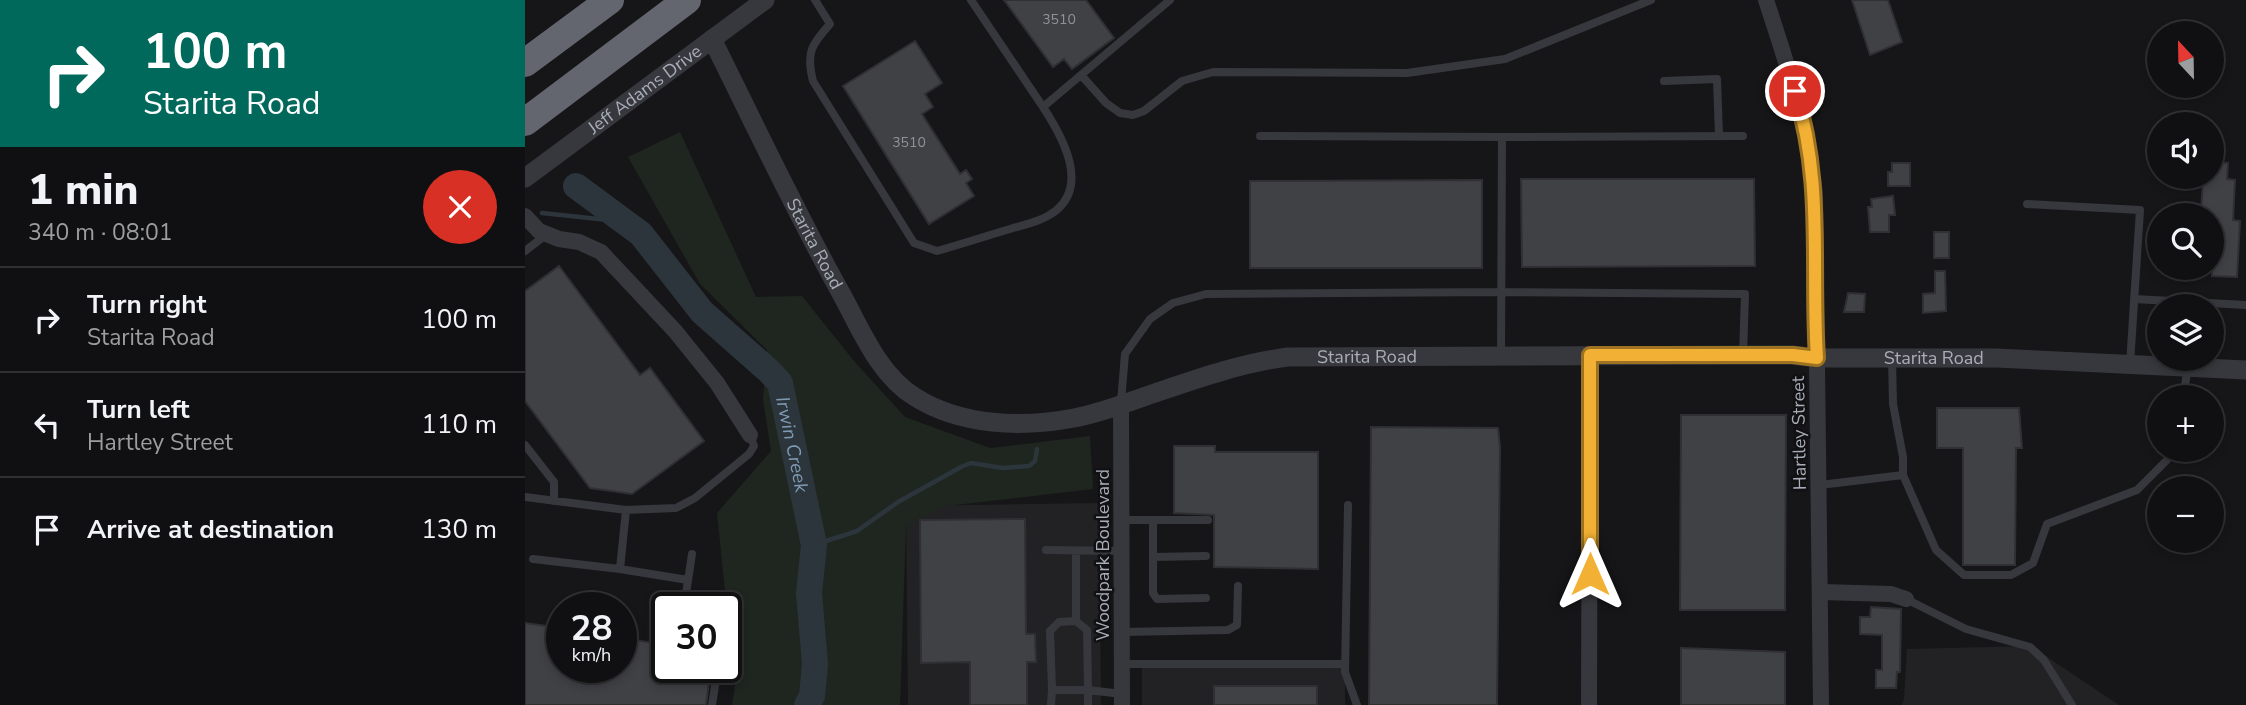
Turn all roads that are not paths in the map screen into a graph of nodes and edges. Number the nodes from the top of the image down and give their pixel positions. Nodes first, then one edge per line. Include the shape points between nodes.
1 (610, 0) edge
2 (687, 0) edge
3 (765, 0) edge
4 (815, 0) edge
5 (971, 0) edge
6 (1170, 0) edge
7 (1651, 0) edge
8 (1766, 0) edge
9 (712, 39) junction
10 (525, 63) edge
11 (1081, 75) junction
12 (1664, 80) dead end
13 (1043, 107) junction
14 (525, 122) edge
15 (1260, 136) dead end
16 (1719, 136) junction
17 (1742, 136) dead end
18 (1502, 138) junction
19 (525, 178) edge
20 (2027, 204) dead end
21 (525, 216) edge
22 (547, 234) junction
23 (525, 251) edge
24 (1501, 292) junction
25 (2134, 299) junction
26 (2246, 305) edge
27 (1590, 355) junction
28 (1744, 355) junction
29 (1500, 356) junction
30 (1817, 358) junction
31 (1892, 358) junction
32 (2130, 364) junction
33 (2147, 365) edge
34 (2224, 369) edge
35 (2246, 370) edge
36 (1121, 405) junction
37 (750, 435) joint
38 (525, 445) edge
39 (2164, 462) edge
40 (1903, 475) junction
41 (1820, 485) junction
42 (525, 497) edge
43 (554, 501) junction
44 (1348, 505) dead end
45 (624, 510) junction
46 (1122, 520) junction
47 (1153, 520) junction
48 (1208, 520) dead end
49 (1046, 550) dead end
50 (1076, 551) junction
51 (1122, 551) junction
52 (692, 554) dead end
53 (1206, 556) dead end
54 (1153, 557) junction
55 (534, 559) dead end
56 (619, 569) junction
57 (688, 580) junction
58 (1238, 586) dead end
59 (686, 592) edge
60 (1821, 592) junction
61 (1206, 598) dead end
62 (1906, 599) joint
63 (1076, 621) junction
64 (1122, 632) junction
65 (1122, 664) junction
66 (1345, 664) junction
67 (715, 683) edge
68 (1052, 690) junction
69 (1088, 690) junction
70 (1122, 699) edge
71 (712, 705) edge
72 (1051, 705) edge
73 (1088, 705) edge
74 (1357, 705) edge
75 (1589, 705) edge
76 (1821, 705) edge
77 (2072, 705) edge

1 - 10 highway
2 - 14 highway
3 - 9 street, Jeff Adams Drive
4 - 13 lane via 831,24 810,50 813,81 914,243 937,251 1030,223 1062,204 1069,190 1071,165
5 - 13 lane
6 - 11 lane
7 - 11 lane via 1505,59 1407,73 1213,72 1182,81 1133,116 1107,103
8 - 30 street, Hartley Street via 1803,114 1811,154
9 - 19 street, Jeff Adams Drive
9 - 36 street, Starita Road via 811,240 876,355 905,390 934,408 988,422 1047,422
11 - 13 lane
12 - 16 lane via 1717,79
15 - 18 lane
16 - 17 lane
16 - 18 lane
18 - 24 lane
20 - 25 lane via 2140,210
21 - 22 street
22 - 23 lane
22 - 37 street via 601,252 675,331 717,383
24 - 28 lane via 1745,294
24 - 29 lane
24 - 36 lane via 1206,294 1173,303 1150,319 1125,354
25 - 26 lane
25 - 32 lane
27 - 28 street, Starita Road
27 - 29 street, Starita Road
27 - 75 street
28 - 30 street, Starita Road
29 - 36 street, Starita Road via 1288,356 1245,364
30 - 31 street, Starita Road
30 - 41 street, Hartley Street
31 - 32 street, Starita Road
31 - 40 lane
32 - 33 street, Starita Road
34 - 35 street, Starita Road
36 - 46 street, Woodpark Boulevard
37 - 45 lane via 754,446 749,454 695,498 676,508
38 - 43 lane via 554,482
39 - 40 lane via 2137,490 2047,524 2033,563 2011,575 1964,575 1936,550
40 - 41 lane
41 - 60 street, Hartley Street
42 - 43 lane
43 - 45 lane
44 - 66 lane
45 - 56 lane
46 - 47 lane
46 - 51 street, Woodpark Boulevard
47 - 48 lane
47 - 54 lane
49 - 50 lane
50 - 51 lane
50 - 63 lane
51 - 64 street, Woodpark Boulevard
52 - 57 lane
53 - 54 lane
54 - 61 lane via 1157,599
55 - 56 lane
56 - 57 lane
57 - 59 lane
58 - 64 lane via 1237,625 1228,630
60 - 62 street via 1891,594
60 - 76 street, Hartley Street
62 - 77 lane via 1966,629 2030,647 2044,660
63 - 68 lane via 1059,622 1050,631
63 - 69 lane via 1087,629
64 - 65 street, Woodpark Boulevard
65 - 66 lane
65 - 70 street, Woodpark Boulevard
66 - 74 lane
67 - 71 lane
68 - 69 lane
68 - 72 lane
69 - 70 lane
69 - 73 lane

